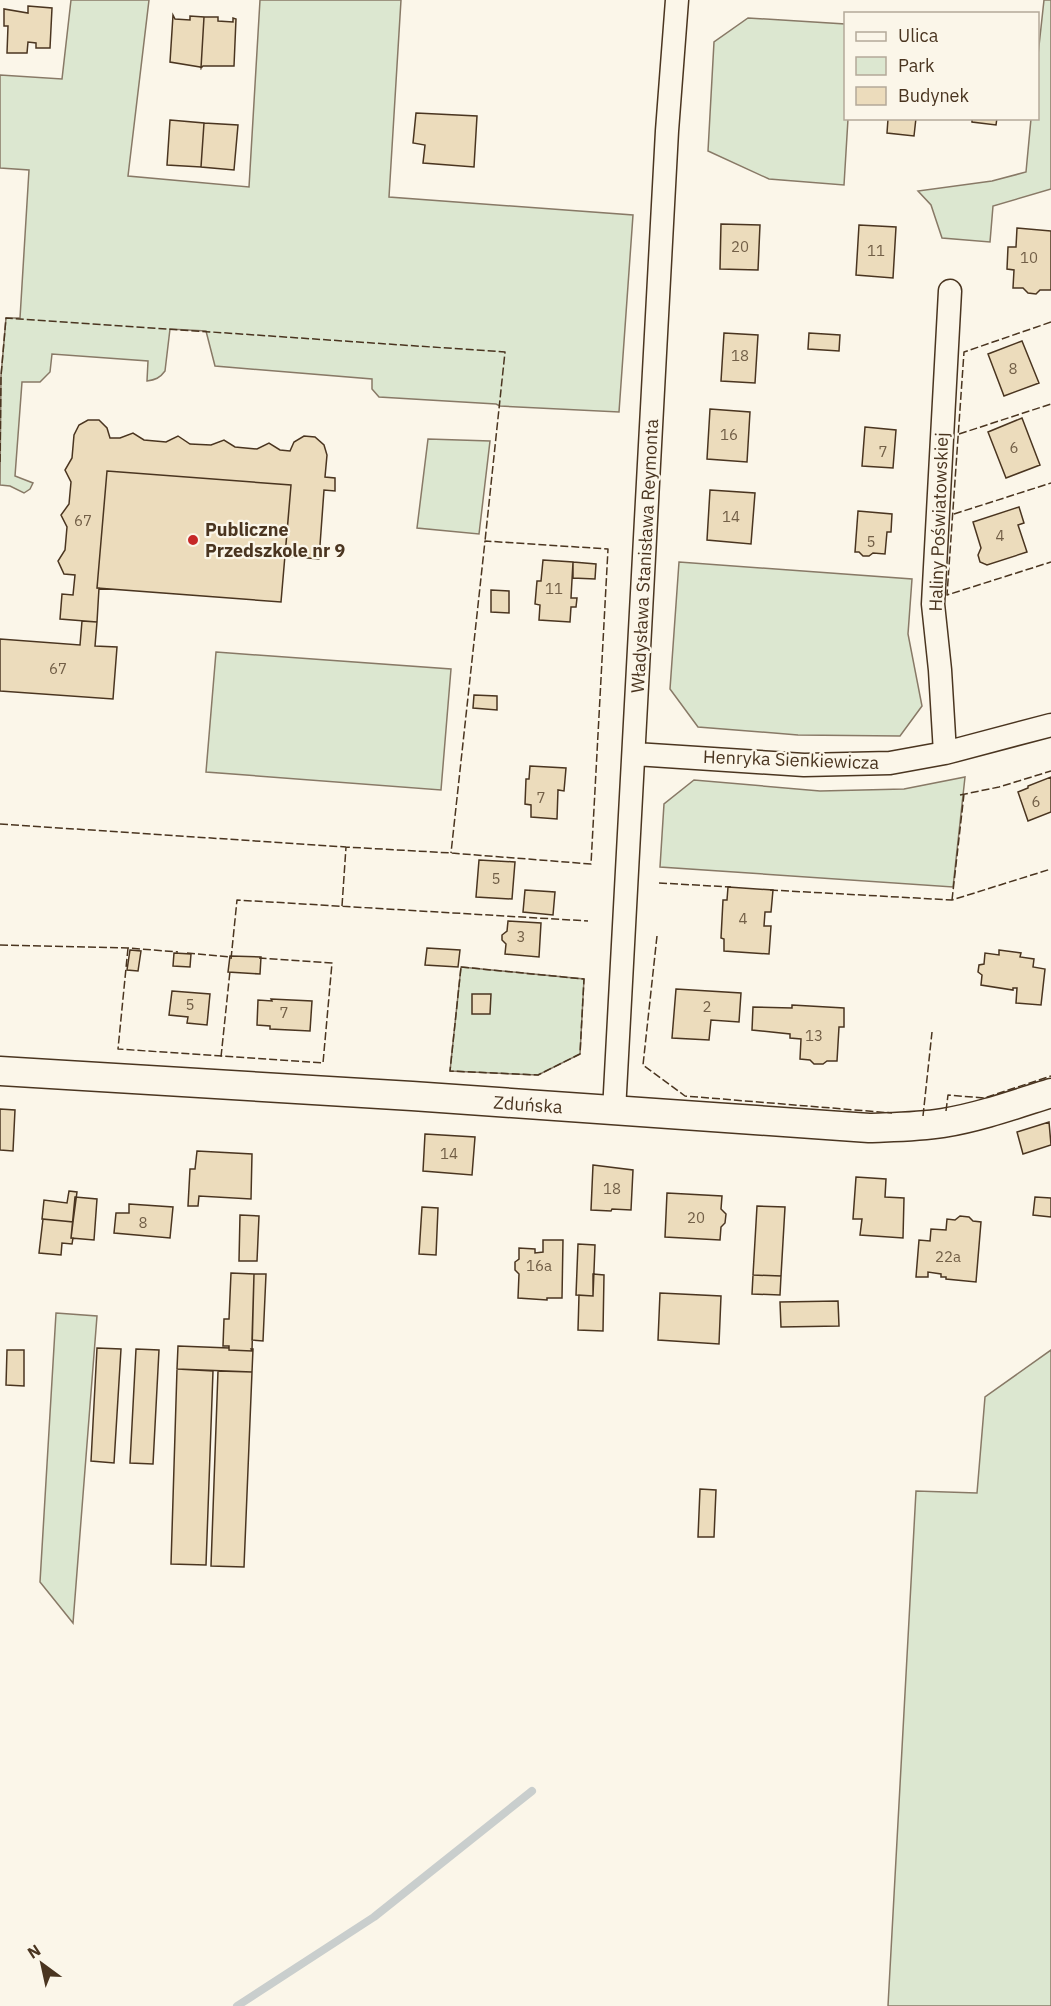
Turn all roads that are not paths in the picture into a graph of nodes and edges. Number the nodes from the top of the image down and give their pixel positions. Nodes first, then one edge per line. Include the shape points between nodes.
1 (677, 0) edge
2 (950, 291) dead end
3 (1051, 725) edge
4 (945, 753) junction
5 (635, 754) junction
6 (0, 1071) edge
7 (1051, 1093) edge
8 (614, 1111) junction

1 - 5 street, Władysława Stanisława Reymonta
2 - 4 street, Haliny Poświatowskiej via 933,604
3 - 4 street, Henryka Sienkiewicza
4 - 5 street, Henryka Sienkiewicza via 890,763 804,765
5 - 8 street, Władysława Stanisława Reymonta
6 - 8 street, Zduńska
7 - 8 street, Zduńska via 990,1112 912,1127 869,1128

